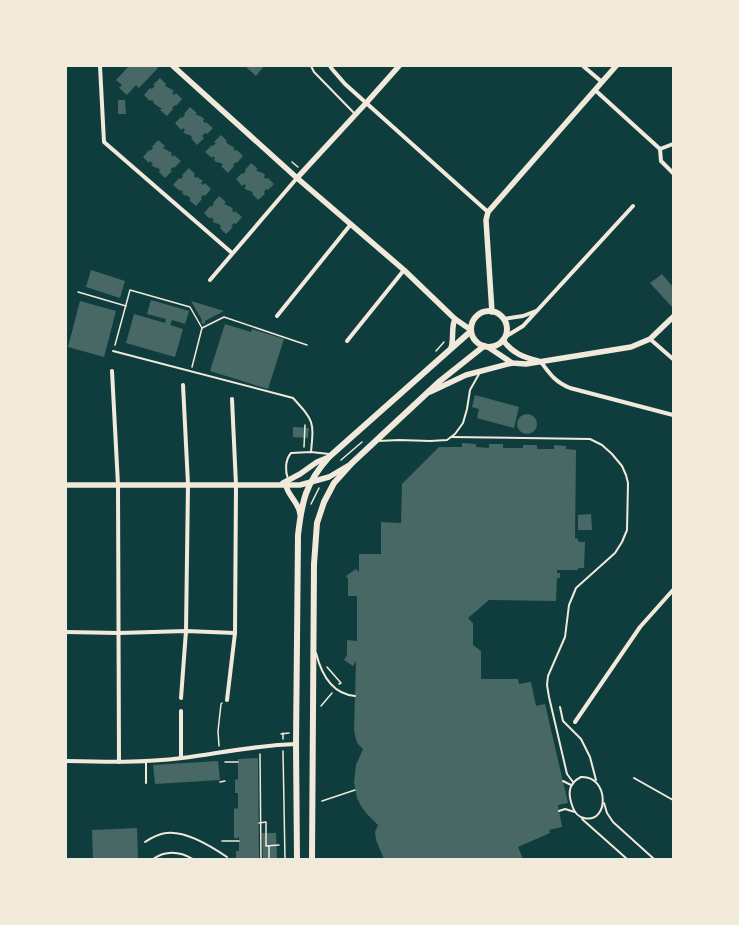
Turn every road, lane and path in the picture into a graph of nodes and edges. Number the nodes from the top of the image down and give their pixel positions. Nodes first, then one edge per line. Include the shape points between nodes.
1 (100, 66) edge
2 (173, 66) edge
3 (311, 66) edge
4 (330, 66) edge
5 (399, 66) edge
6 (583, 66) edge
7 (616, 66) edge
8 (602, 82) junction
9 (595, 90) junction
10 (367, 102) junction
11 (356, 115) junction
12 (673, 144) edge
13 (660, 149) junction
14 (673, 173) edge
15 (298, 178) junction
16 (633, 206) dead end
17 (488, 212) junction
18 (351, 224) junction
19 (232, 254) junction
20 (404, 270) junction
21 (210, 280) dead end
22 (78, 292) dead end
23 (126, 306) junction
24 (536, 311) junction
25 (492, 312) junction
26 (277, 316) dead end
27 (673, 317) edge
28 (455, 319) junction
29 (503, 319) junction
30 (202, 328) junction
31 (471, 331) junction
32 (504, 339) junction
33 (650, 339) junction
34 (347, 341) dead end
35 (307, 345) dead end
36 (486, 347) junction
37 (451, 348) junction
38 (113, 351) joint
39 (673, 359) edge
40 (540, 362) junction
41 (512, 363) junction
42 (112, 371) dead end
43 (190, 371) junction
44 (482, 371) junction
45 (183, 385) dead end
46 (428, 394) junction
47 (232, 398) dead end
48 (306, 412) junction
49 (673, 415) edge
50 (451, 437) junction
51 (377, 441) junction
52 (362, 442) dead end
53 (311, 452) junction
54 (304, 453) junction
55 (330, 456) junction
56 (352, 463) junction
57 (336, 464) dead end
58 (324, 479) junction
59 (310, 482) junction
60 (287, 483) junction
61 (118, 484) junction
62 (188, 484) junction
63 (66, 485) edge
64 (236, 485) junction
65 (311, 505) dead end
66 (301, 515) junction
67 (673, 590) edge
68 (186, 631) junction
69 (66, 632) edge
70 (119, 633) junction
71 (236, 633) junction
72 (313, 633) junction
73 (355, 696) dead end
74 (181, 698) dead end
75 (227, 700) joint
76 (560, 707) dead end
77 (181, 711) dead end
78 (575, 722) dead end
79 (283, 733) dead end
80 (283, 744) junction
81 (296, 744) junction
82 (219, 751) junction
83 (260, 754) dead end
84 (182, 758) junction
85 (66, 761) edge
86 (146, 761) junction
87 (120, 762) junction
88 (225, 762) dead end
89 (238, 762) dead end
90 (634, 778) dead end
91 (226, 781) dead end
92 (563, 781) dead end
93 (596, 781) junction
94 (220, 782) dead end
95 (573, 782) junction
96 (146, 783) dead end
97 (571, 785) junction
98 (355, 790) dead end
99 (673, 800) edge
100 (322, 801) dead end
101 (603, 802) junction
102 (559, 811) dead end
103 (576, 814) junction
104 (580, 817) junction
105 (259, 823) dead end
106 (261, 826) junction
107 (266, 826) junction
108 (239, 840) dead end
109 (222, 841) dead end
110 (145, 842) dead end
111 (279, 845) dead end
112 (269, 846) junction
113 (227, 857) dead end
114 (298, 857) edge
115 (269, 858) dead end
116 (153, 859) edge
117 (193, 859) edge
118 (261, 859) edge
119 (285, 859) edge
120 (312, 859) edge
121 (627, 859) edge
122 (654, 859) edge

1 - 19 street via 104,142
2 - 15 street
3 - 11 lane
4 - 10 street via 345,84
5 - 10 street
6 - 8 street
7 - 8 street
8 - 9 street
9 - 13 street
9 - 17 street
10 - 11 street
10 - 17 street
11 - 15 street
12 - 13 street
13 - 14 street via 661,161
15 - 18 street
15 - 19 street
16 - 24 street
17 - 25 street via 486,220
18 - 20 street
18 - 26 street
19 - 21 street
20 - 28 street
20 - 34 street
22 - 23 path
23 - 30 path via 130,290 190,307
23 - 38 path
24 - 29 street
24 - 32 street via 523,326
25 - 29 main road
25 - 31 main road via 485,312 475,318
27 - 33 street
28 - 31 street
28 - 37 street
29 - 32 main road via 506,328
30 - 35 path via 224,317
30 - 43 path
31 - 36 main road via 476,341
31 - 37 main road
32 - 36 main road via 495,346
32 - 40 street via 516,354
33 - 39 street
33 - 40 street via 630,347
36 - 41 street
36 - 46 main road via 440,381
37 - 55 main road
38 - 43 lane
40 - 41 street
40 - 49 street via 552,377 570,388
41 - 44 street
42 - 61 street
43 - 48 lane via 293,398
44 - 46 street via 466,375
44 - 50 lane via 470,390 462,423
45 - 62 street
46 - 51 main road
47 - 64 street
48 - 53 lane via 312,422
48 - 54 path
50 - 51 lane via 447,440 430,441
50 - 95 lane via 590,440 602,445 612,454 626,475 627,530 615,553 576,588 569,605 565,637 548,676 549,697 567,774
51 - 56 main road
52 - 57 path
53 - 54 lane
53 - 55 lane
54 - 60 lane via 289,454 286,466
55 - 59 main road
55 - 60 street
56 - 58 street
56 - 72 main road via 334,483 317,523
58 - 59 street
58 - 65 path
59 - 60 street
59 - 66 main road
60 - 64 street
60 - 66 street via 288,491 298,504
61 - 62 street
61 - 63 street
61 - 70 street
62 - 64 street
62 - 68 street
64 - 71 street
66 - 81 main road via 298,536
67 - 78 street via 640,627
68 - 70 street
68 - 71 street
68 - 74 street
69 - 70 street
70 - 87 street
71 - 75 street
72 - 73 lane via 318,661 325,677 338,691
72 - 120 main road
75 - 82 path via 221,704
76 - 93 lane via 563,721 581,740 590,757
77 - 84 street
79 - 80 path
80 - 81 street
80 - 82 street
80 - 119 path
81 - 114 main road
82 - 84 street
83 - 106 path
84 - 86 street
85 - 87 street
86 - 87 street
86 - 96 lane
88 - 89 path
90 - 99 lane
91 - 94 path
92 - 97 lane
93 - 95 lane via 581,777
93 - 101 lane
95 - 97 lane
97 - 103 lane via 569,793
98 - 100 path
101 - 104 lane via 598,815 589,819
101 - 122 lane via 610,818
102 - 103 lane via 565,809
103 - 104 lane
104 - 121 lane
105 - 107 path via 266,822
106 - 107 path
106 - 118 path
107 - 112 path via 266,846
108 - 109 path
110 - 113 lane via 166,833 188,835
111 - 112 path
112 - 115 path
116 - 117 lane via 160,854 176,852

